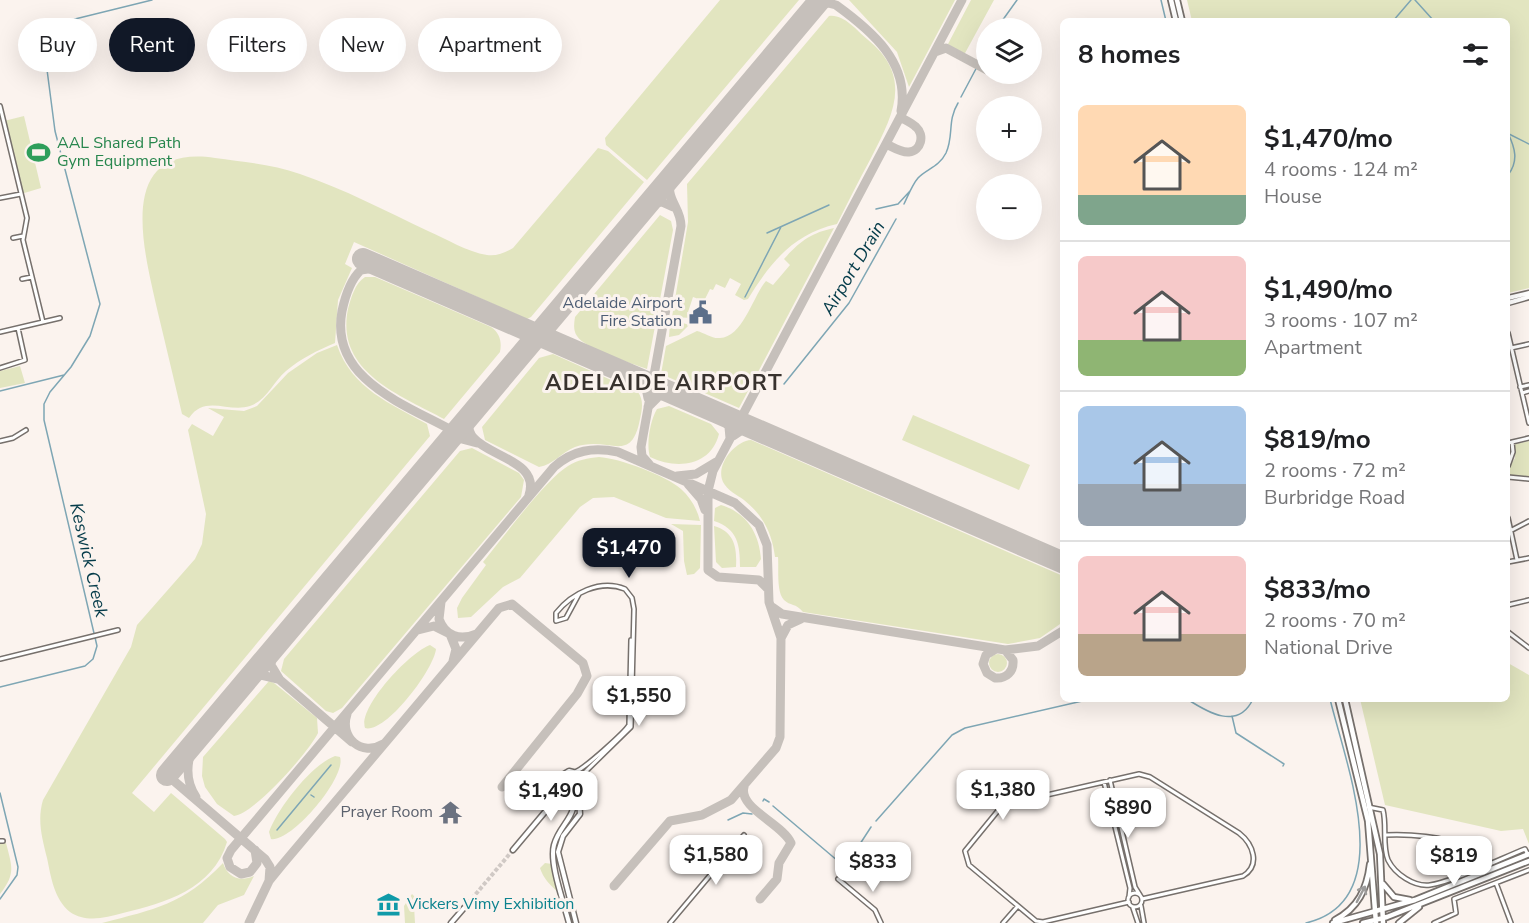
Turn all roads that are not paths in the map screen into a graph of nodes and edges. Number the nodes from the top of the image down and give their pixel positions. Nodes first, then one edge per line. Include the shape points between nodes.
1 (1171, 0) edge
2 (1177, 0) edge
3 (1175, 18) edge
4 (1181, 18) edge
5 (0, 106) edge
6 (21, 194) junction
7 (0, 198) edge
8 (23, 236) junction
9 (13, 238) dead end
10 (33, 277) junction
11 (22, 279) dead end
12 (1529, 295) edge
13 (1510, 300) edge
14 (60, 318) dead end
15 (43, 322) junction
16 (18, 328) junction
17 (0, 332) edge
18 (1510, 343) edge
19 (1529, 344) edge
20 (1511, 348) junction
21 (0, 368) edge
22 (1529, 385) edge
23 (1520, 387) junction
24 (1529, 392) edge
25 (1522, 393) junction
26 (1529, 423) edge
27 (26, 430) dead end
28 (1529, 438) edge
29 (0, 441) edge
30 (1510, 443) edge
31 (1510, 462) edge
32 (1510, 477) edge
33 (1529, 479) edge
34 (1529, 521) edge
35 (1510, 531) joint
36 (1529, 558) edge
37 (1517, 560) junction
38 (1510, 562) edge
39 (579, 594) junction
40 (1529, 600) edge
41 (1510, 605) edge
42 (118, 630) dead end
43 (633, 632) junction
44 (1510, 634) edge
45 (1529, 648) edge
46 (0, 659) edge
47 (1339, 702) edge
48 (1346, 702) edge
49 (575, 772) junction
50 (580, 777) junction
51 (1110, 780) junction
52 (562, 782) junction
53 (1104, 782) junction
54 (578, 786) junction
55 (570, 790) junction
56 (1371, 807) junction
57 (1364, 808) junction
58 (744, 835) dead end
59 (1386, 835) junction
60 (513, 850) tunnel mouth
61 (1372, 853) junction
62 (1529, 855) edge
63 (1529, 861) edge
64 (1510, 865) junction
65 (1476, 868) junction
66 (1529, 870) edge
67 (1514, 876) junction
68 (838, 879) dead end
69 (1446, 880) junction
70 (1381, 882) junction
71 (1496, 883) junction
72 (1448, 887) junction
73 (1141, 897) junction
74 (1129, 900) junction
75 (1415, 900) junction
76 (1425, 902) junction
77 (1141, 904) junction
78 (1132, 906) junction
79 (1017, 907) junction
80 (464, 908) tunnel mouth
81 (1382, 910) junction
82 (1375, 913) junction
83 (1375, 921) edge
84 (1383, 921) edge
85 (451, 923) edge
86 (569, 923) edge
87 (576, 923) edge
88 (670, 923) edge
89 (881, 923) edge
90 (1004, 923) edge
91 (1138, 923) edge
92 (1144, 923) edge
93 (1332, 923) edge
94 (1363, 923) edge
95 (1399, 923) edge
96 (1434, 923) edge
97 (1511, 923) edge

1 - 3 main road
2 - 4 main road
5 - 6 street
6 - 7 street
6 - 8 street via 27,218
8 - 9 street
8 - 10 street
10 - 11 street
10 - 15 street
12 - 13 street
14 - 15 street
15 - 16 street
16 - 17 street
16 - 21 street via 25,360
18 - 20 street
19 - 20 street
20 - 23 street
22 - 23 street
23 - 25 street
24 - 25 street
25 - 26 street
27 - 29 street
28 - 30 street
30 - 31 street
32 - 33 street
34 - 35 street
35 - 37 street
36 - 37 street
37 - 38 street
39 - 39 street via 566,618 556,621 557,611
39 - 43 street via 598,586 625,589 633,604
40 - 41 street
42 - 46 street
43 - 49 street via 629,725 588,766
43 - 50 street via 631,727
44 - 45 street
47 - 57 main road
48 - 56 main road
49 - 50 street
49 - 52 street via 566,772
50 - 54 street
51 - 53 street
51 - 73 street via 1135,887
51 - 73 street via 1145,775 1245,837 1255,861 1243,876
52 - 55 street
52 - 60 street via 555,800
53 - 74 street via 1130,890
53 - 79 street via 1007,804 967,847 964,855 969,865
54 - 55 street
54 - 87 street via 580,814 563,836 558,852
55 - 86 street via 575,803 573,813 557,838 553,853
56 - 57 street
56 - 59 street via 1383,810
56 - 70 main road
57 - 61 main road
58 - 88 street
59 - 65 street via 1419,836 1461,846
59 - 69 street via 1390,863 1411,881 1430,885
61 - 82 main road
93 -> 61 main road via 1361,896 1368,881
62 - 64 main road
62 - 65 street via 1526,849
63 - 64 main road
64 - 67 main road
64 - 72 main road
64 - 76 main road
65 - 69 street
66 - 67 street
67 - 71 street
68 - 89 street via 875,910
69 - 72 main road
70 - 75 main road via 1394,897
70 - 81 main road
71 - 96 street via 1454,899 1456,913
71 - 97 street
72 - 75 main road
73 - 74 street via 1134,894
73 - 77 street
74 - 78 street
74 - 79 street via 1043,922
75 - 81 main road
76 - 84 main road
76 - 95 main road
77 - 78 street
77 - 92 street
78 - 91 street
79 - 90 street
80 - 85 street
81 - 82 main road
81 - 84 main road
82 - 83 main road
82 - 93 main road
83 - 84 main road
83 - 94 main road

